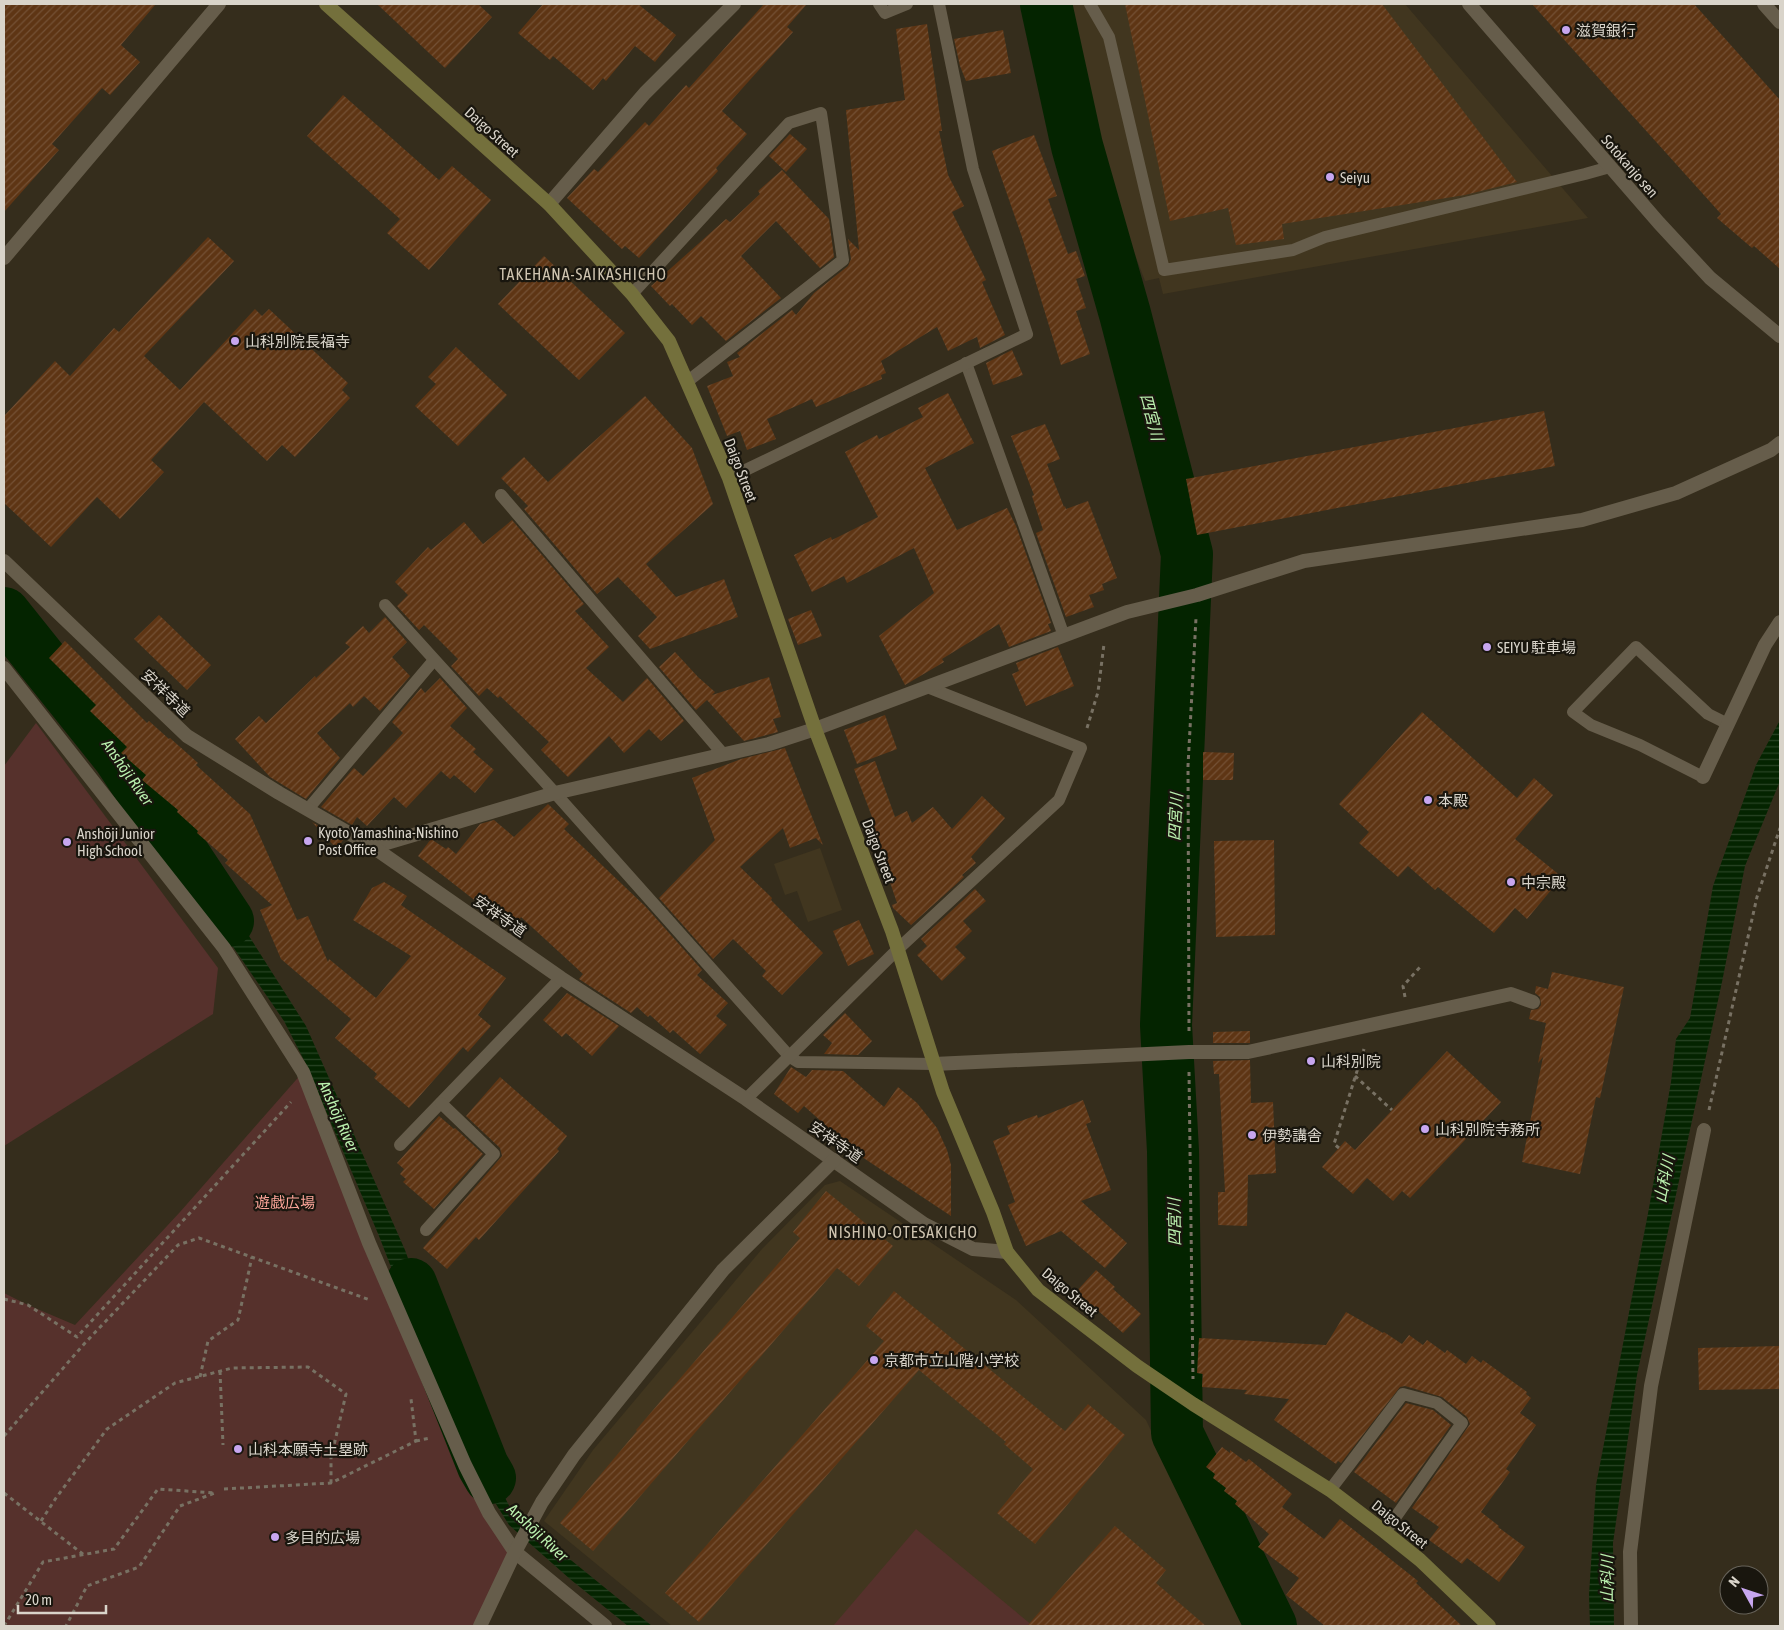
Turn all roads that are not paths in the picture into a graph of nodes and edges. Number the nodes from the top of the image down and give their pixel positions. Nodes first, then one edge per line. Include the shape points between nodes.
1 (219, 4) edge
2 (326, 4) edge
3 (734, 4) edge
4 (880, 4) edge
5 (907, 4) edge
6 (939, 4) edge
7 (1090, 4) edge
8 (1468, 4) edge
9 (1764, 4) edge
10 (1780, 22) edge
11 (1610, 167) junction
12 (548, 204) junction
13 (4, 258) edge
14 (632, 294) junction
15 (1780, 336) edge
16 (966, 363) junction
17 (688, 381) junction
18 (1780, 443) edge
19 (728, 478) junction
20 (502, 495) dead end
21 (4, 561) edge
22 (385, 604) dead end
23 (1780, 622) edge
24 (1064, 636) junction
25 (434, 660) junction
26 (4, 668) edge
27 (927, 687) junction
28 (1728, 724) junction
29 (815, 729) junction
30 (723, 754) junction
31 (1703, 778) joint
32 (555, 793) junction
33 (308, 809) junction
34 (373, 847) junction
35 (898, 949) junction
36 (561, 978) junction
37 (1533, 1002) dead end
38 (790, 1057) junction
39 (934, 1064) junction
40 (746, 1099) junction
41 (440, 1103) junction
42 (1704, 1130) road end
43 (400, 1145) dead end
44 (834, 1160) junction
45 (426, 1230) dead end
46 (1007, 1252) junction
47 (1330, 1490) junction
48 (1385, 1532) junction
49 (516, 1552) junction
50 (480, 1626) edge
51 (605, 1626) edge
52 (1489, 1626) edge
53 (1631, 1626) edge

1 - 13 street
2 - 12 main road, Daigo Street
3 - 12 street via 645,93
4 - 5 lane via 885,13
6 - 16 lane via 973,169 1027,334
7 - 11 lane via 1109,37 1164,270 1293,250 1325,237
8 - 11 street, Sotokanjo sen
9 - 10 street
11 - 15 street, Sotokanjo sen via 1710,278
12 - 14 main road, Daigo Street
14 - 17 main road, Daigo Street via 669,341
14 - 17 lane via 789,123 821,113 843,260
16 - 19 lane
16 - 24 lane
17 - 19 main road, Daigo Street
18 - 24 street via 1676,493 1582,520 1304,561 1198,595 1127,612
19 - 29 main road, Daigo Street
20 - 30 lane
21 - 33 street, 安祥寺道 via 187,736
22 - 25 lane
23 - 28 street via 1765,645
24 - 27 street
25 - 32 lane
25 - 33 lane
26 - 49 street via 224,948 304,1072 369,1243 465,1466 489,1513
27 - 29 street
27 - 35 lane via 1081,748 1059,800
28 - 31 street
28 - 31 lane via 1708,714 1636,647 1573,712 1591,725 1640,745
29 - 30 street
29 - 35 main road, Daigo Street
30 - 32 street
32 - 34 street
32 - 38 lane
33 - 34 street, 安祥寺道
34 - 36 street, 安祥寺道
35 - 38 lane
35 - 39 main road, Daigo Street
36 - 40 street, 安祥寺道
36 - 41 lane
37 - 39 street via 1511,994 1248,1052
38 - 39 lane via 798,1062
38 - 40 lane
39 - 46 main road, Daigo Street
40 - 44 street, 安祥寺道
41 - 43 lane
41 - 45 lane via 494,1154
42 - 53 street via 1651,1386 1630,1552
44 - 46 street, 安祥寺道 via 924,1224 973,1250
44 - 49 street via 723,1270 574,1455 542,1502
46 - 47 main road, Daigo Street via 1038,1290 1137,1366
47 - 48 main road, Daigo Street
47 - 48 lane via 1403,1394 1436,1403 1462,1423
48 - 52 main road, Daigo Street via 1420,1560
49 - 50 street
49 - 51 street

